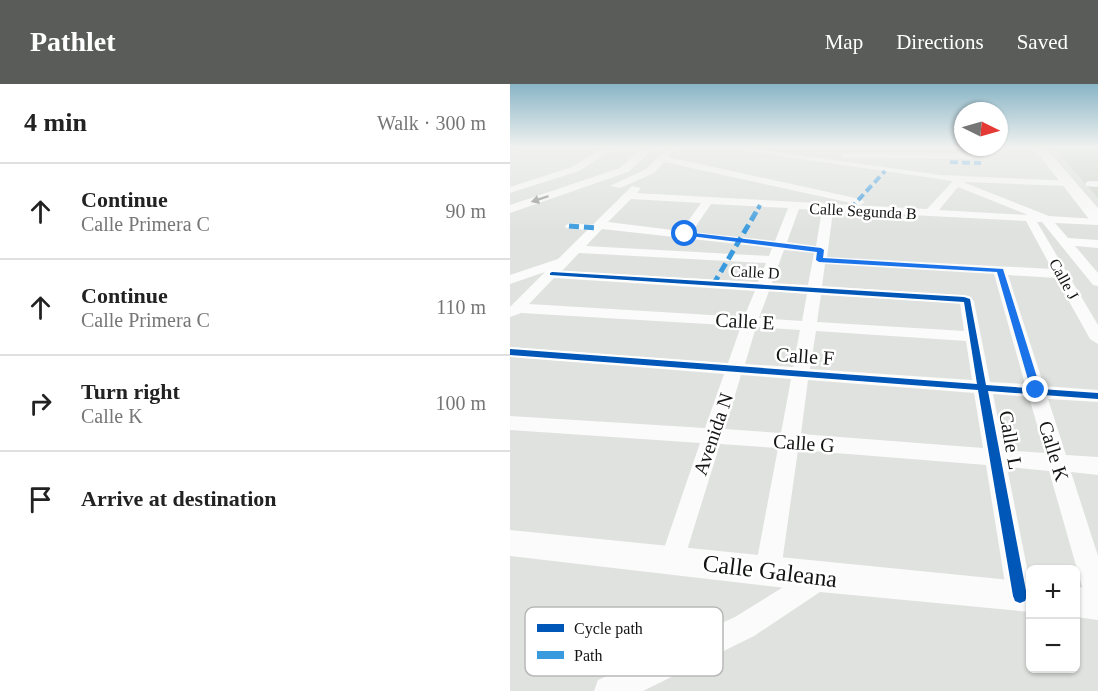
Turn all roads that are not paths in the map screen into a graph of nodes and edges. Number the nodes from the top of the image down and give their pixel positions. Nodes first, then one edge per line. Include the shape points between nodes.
1 (555, 175) edge
2 (641, 175) edge
3 (736, 175) edge
4 (917, 175) edge
5 (611, 176) joint
6 (1084, 180) edge
7 (630, 181) junction
8 (958, 181) junction
9 (510, 190) edge
10 (629, 196) junction
11 (707, 202) junction
12 (794, 207) junction
13 (510, 209) edge
14 (828, 209) junction
15 (904, 213) junction
16 (929, 214) junction
17 (1030, 219) junction
18 (1045, 220) junction
19 (1098, 221) edge
20 (510, 222) edge
21 (568, 226) dead end
22 (598, 226) junction
23 (685, 234) junction
24 (1066, 242) junction
25 (1098, 243) edge
26 (779, 245) junction
27 (575, 249) junction
28 (820, 255) junction
29 (774, 260) junction
30 (564, 261) junction
31 (1000, 270) junction
32 (552, 274) junction
33 (1061, 274) junction
34 (510, 280) edge
35 (1098, 282) edge
36 (763, 288) junction
37 (814, 289) junction
38 (957, 297) joint
39 (514, 311) edge
40 (750, 322) junction
41 (807, 324) junction
42 (972, 336) junction
43 (1098, 339) edge
44 (510, 352) edge
45 (735, 370) junction
46 (800, 374) junction
47 (983, 386) junction
48 (1036, 390) junction
49 (1098, 396) edge
50 (510, 423) edge
51 (711, 437) junction
52 (789, 441) junction
53 (995, 458) junction
54 (1058, 463) junction
55 (1098, 466) edge
56 (510, 543) edge
57 (672, 560) junction
58 (768, 570) junction
59 (820, 577) junction
60 (1025, 596) edge
61 (1098, 597) edge
62 (1080, 602) edge
63 (1098, 604) edge
64 (723, 637) edge
65 (642, 676) edge
66 (609, 691) edge

1 - 9 street
2 - 7 street
3 - 15 street
4 - 8 street
5 - 7 street
5 -> 13 street
6 - 8 street
6 - 19 main road
7 - 10 street via 637,187
7 - 20 street
8 - 16 street
8 - 18 street
10 - 11 street, Calle Segunda B
10 - 22 street
11 - 12 street, Calle Segunda B
11 - 23 street
12 - 14 street, Calle Segunda B
12 - 26 street, Avenida N
14 - 15 street, Calle Segunda B
14 - 28 street
15 - 16 street, Calle Segunda B
16 - 17 street, Calle Segunda B
17 - 18 street, Calle Segunda B
17 - 33 street, Calle J
18 - 19 street, Calle Segunda B
18 - 24 street
21 - 22 street
22 - 23 street
22 - 27 street
23 - 26 street
24 - 25 street
24 - 35 street
26 - 28 street
26 - 29 street, Avenida N
27 - 29 street
27 - 30 street
28 - 31 street
28 - 37 street
29 - 36 street, Avenida N
30 - 32 street
30 - 34 street
31 - 33 street
31 - 48 street, Calle K
32 - 36 street, Calle D
32 - 39 street
33 - 43 street, Calle J
36 - 37 street, Calle D
36 - 40 street, Avenida N
37 - 38 street, Calle D
37 - 41 street
38 - 42 street, Calle L via 967,301
39 - 40 street, Calle E
40 - 41 street, Calle E
40 - 45 street, Avenida N
41 - 42 street, Calle E
41 - 46 street
42 - 47 street, Calle L
44 - 45 street, Calle F
45 - 46 street, Calle F
45 - 51 street, Avenida N
46 - 47 street, Calle F
46 - 52 street
47 - 48 street, Calle F
47 - 53 street, Calle L
48 - 49 street, Calle F
48 - 54 street, Calle K
50 - 51 street, Calle G
51 - 52 street, Calle G
51 - 57 street, Avenida N
52 - 53 street, Calle G
52 - 58 street
53 - 54 street, Calle G
53 - 60 street, Calle L
54 - 55 street, Calle G
54 - 61 street, Calle K
56 - 57 street, Calle Galeana
57 - 58 street, Calle Galeana
58 - 59 street, Calle Galeana
59 - 60 street, Calle Galeana
59 - 64 street via 780,607
62 - 63 street
65 - 66 street

